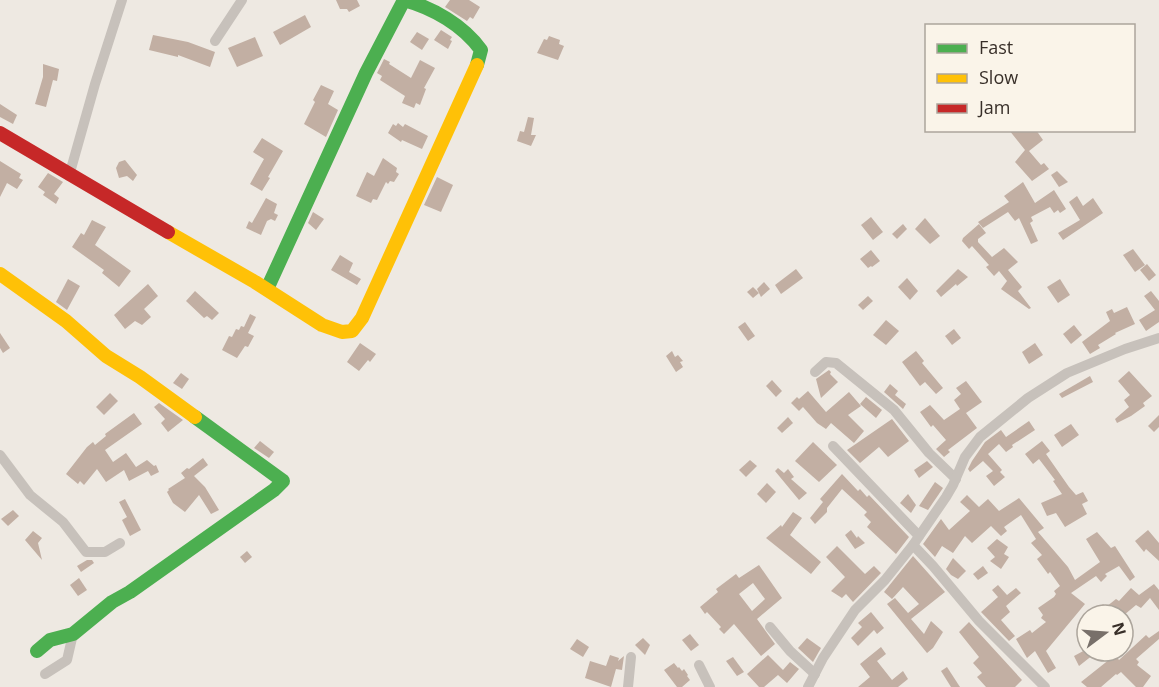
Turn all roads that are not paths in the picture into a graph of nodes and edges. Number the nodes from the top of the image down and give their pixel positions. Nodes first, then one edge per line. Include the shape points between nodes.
1 (122, 0) edge
2 (242, 0) edge
3 (215, 41) dead end
4 (0, 133) edge
5 (69, 176) junction
6 (0, 273) edge
7 (267, 289) junction
8 (1159, 339) edge
9 (814, 372) dead end
10 (833, 446) dead end
11 (0, 455) edge
12 (956, 479) junction
13 (916, 540) junction
14 (120, 543) dead end
15 (770, 627) dead end
16 (73, 634) junction
17 (36, 651) dead end
18 (631, 657) dead end
19 (699, 665) dead end
20 (45, 674) dead end
21 (815, 674) junction
22 (1037, 685) edge
23 (628, 687) edge
24 (710, 687) edge
25 (808, 687) edge

1 - 5 street
2 - 3 street
4 - 5 street
5 - 7 street
6 - 16 street via 106,356 283,481
7 - 7 street via 366,73 404,0 415,2 457,26 477,43 481,50 479,61 356,328 342,332 323,325
8 - 12 street via 1067,373 1028,398 980,437 965,457
9 - 12 street via 826,362 836,363 894,410
10 - 13 street
11 - 14 street via 30,495 63,522 86,552 105,552
12 - 13 street
13 - 21 street via 855,610
13 - 22 street via 933,566
15 - 21 street
16 - 17 street via 50,640
16 - 20 street via 67,660
18 - 23 street
19 - 24 street
21 - 25 street

